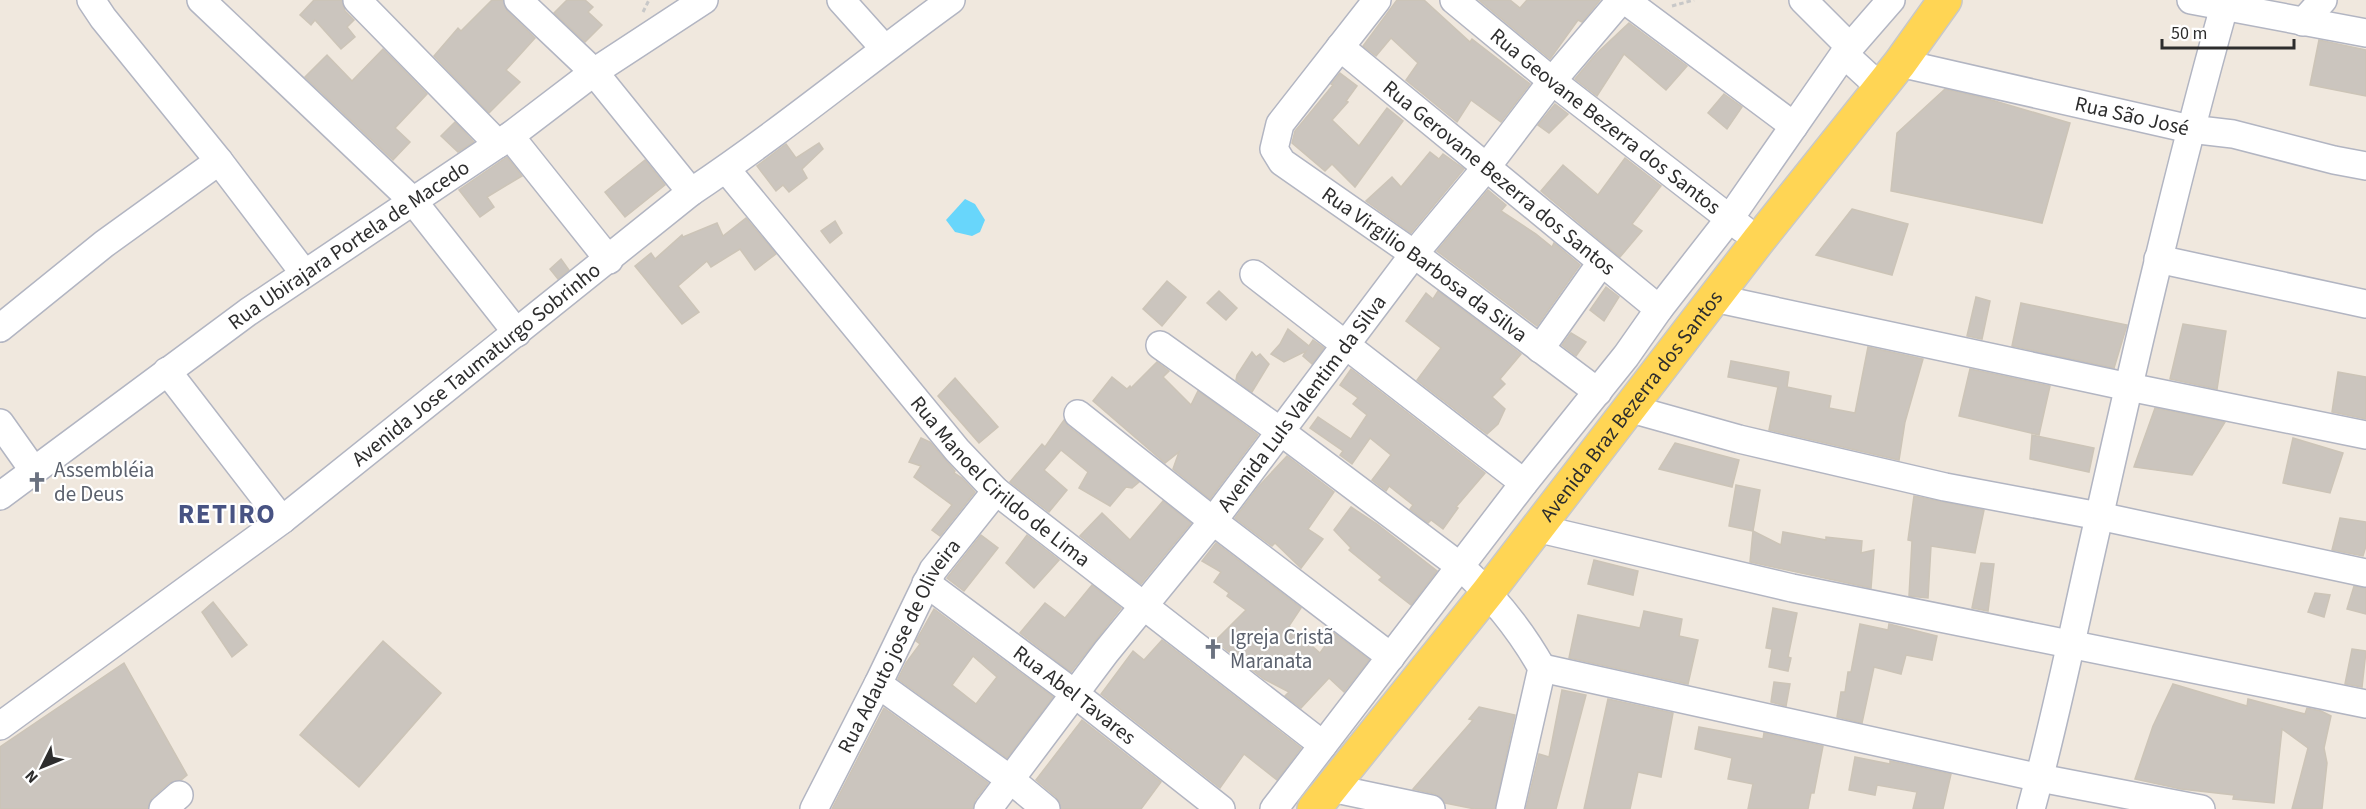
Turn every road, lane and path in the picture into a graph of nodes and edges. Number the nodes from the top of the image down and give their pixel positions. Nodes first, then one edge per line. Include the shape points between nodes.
1 (91, 0) edge
2 (201, 0) edge
3 (357, 0) edge
4 (518, 0) edge
5 (704, 0) edge
6 (841, 0) edge
7 (951, 0) edge
8 (1377, 0) edge
9 (1454, 0) edge
10 (1623, 0) edge
11 (1803, 0) edge
12 (1891, 0) edge
13 (1945, 0) edge
14 (2191, 0) edge
15 (2323, 0) edge
16 (2224, 7) junction
17 (2303, 22) junction
18 (2366, 33) edge
19 (1340, 47) junction
20 (884, 48) junction
21 (1847, 51) junction
22 (1900, 63) junction
23 (594, 72) junction
24 (1552, 81) junction
25 (1881, 88) junction
26 (1794, 126) junction
27 (2190, 129) junction
28 (504, 140) junction
29 (219, 160) junction
30 (2366, 166) edge
31 (726, 169) junction
32 (1485, 169) junction
33 (691, 192) junction
34 (413, 201) junction
35 (1730, 218) junction
36 (1758, 241) junction
37 (1414, 254) junction
38 (2158, 259) junction
39 (609, 260) junction
40 (1601, 263) junction
41 (304, 273) junction
42 (1254, 274) dead end
43 (1714, 298) junction
44 (2366, 304) edge
45 (1659, 309) junction
46 (0, 328) edge
47 (517, 333) junction
48 (1160, 345) dead end
49 (1346, 345) junction
50 (1540, 349) junction
51 (167, 371) junction
52 (2129, 387) junction
53 (1598, 392) junction
54 (1628, 408) junction
55 (1078, 414) dead end
56 (0, 423) edge
57 (1568, 430) junction
58 (1280, 431) junction
59 (2366, 435) edge
60 (34, 471) junction
61 (1524, 483) junction
62 (996, 491) junction
63 (0, 496) edge
64 (2099, 516) junction
65 (1545, 518) junction
66 (282, 520) junction
67 (1213, 521) junction
68 (1461, 567) junction
69 (2366, 573) edge
70 (926, 583) junction
71 (1488, 592) junction
72 (1144, 604) junction
73 (2072, 646) junction
74 (1391, 657) junction
75 (1542, 668) junction
76 (878, 684) junction
77 (1076, 694) junction
78 (2366, 704) edge
79 (0, 726) edge
80 (1323, 745) junction
81 (2040, 778) junction
82 (1011, 780) junction
83 (1324, 797) edge
84 (814, 809) edge
85 (988, 809) edge
86 (1046, 809) edge
87 (1221, 809) edge
88 (1275, 809) edge
89 (1287, 809) edge
90 (1431, 809) edge
91 (1510, 809) edge
92 (2031, 809) edge
93 (2201, 809) edge

1 - 29 street
2 - 34 street
3 - 28 street
4 - 23 street
5 - 23 street, Rua Ubirajara Portela de Macedo
6 - 20 street
7 - 20 street, Avenida Jose Taumaturgo Sobrinho
8 - 19 street
9 - 24 street, Rua Geovane Bezerra dos Santos
10 - 24 street, Avenida LuIs Valentim da Silva
10 - 26 street
11 - 21 street
12 - 21 street, Avenida Braz Bezerra dos Santos
13 - 22 main road, Avenida Braz Bezerra dos Santos
14 - 16 street
15 - 17 street
16 - 17 street
16 - 27 street
17 - 18 street
19 - 32 street, Rua Gerovane Bezerra dos Santos
19 - 37 street, Rua Virgilio Barbosa da Silva via 1280,124 1274,149 1282,162
20 - 31 street, Avenida Jose Taumaturgo Sobrinho
21 - 25 street
21 - 26 street, Avenida Braz Bezerra dos Santos
22 - 25 main road, Avenida Braz Bezerra dos Santos
22 - 27 street, Rua São José
23 - 28 street, Rua Ubirajara Portela de Macedo
23 - 33 street
24 - 32 street, Avenida LuIs Valentim da Silva
24 - 35 street, Rua Geovane Bezerra dos Santos
25 - 36 main road, Avenida Braz Bezerra dos Santos
26 - 35 street, Avenida Braz Bezerra dos Santos
27 - 30 street, Rua São José via 2233,134
27 - 38 street
28 - 34 street, Rua Ubirajara Portela de Macedo
28 - 39 street
29 - 41 street
29 - 46 street via 104,244
31 - 33 street, Avenida Jose Taumaturgo Sobrinho
31 - 62 street, Rua Manoel Cirildo de Lima via 957,450
32 - 37 street, Avenida LuIs Valentim da Silva
32 - 40 street, Rua Gerovane Bezerra dos Santos
33 - 39 street, Avenida Jose Taumaturgo Sobrinho
34 - 41 street, Rua Ubirajara Portela de Macedo
34 - 47 street
35 - 36 street, Rua Geovane Bezerra dos Santos
35 - 45 street, Avenida Braz Bezerra dos Santos
36 - 43 main road, Avenida Braz Bezerra dos Santos
37 - 49 street, Avenida LuIs Valentim da Silva
37 - 50 street, Rua Virgilio Barbosa da Silva
38 - 44 street
38 - 52 street
39 - 47 street, Avenida Jose Taumaturgo Sobrinho
40 - 45 street, Rua Gerovane Bezerra dos Santos
40 - 50 street
41 - 51 street, Rua Ubirajara Portela de Macedo
42 - 49 street
43 - 52 street
43 - 54 main road, Avenida Braz Bezerra dos Santos
45 - 53 street, Avenida Braz Bezerra dos Santos
47 - 66 street, Avenida Jose Taumaturgo Sobrinho
48 - 58 street
49 - 58 street, Avenida LuIs Valentim da Silva
49 - 61 street
50 - 53 street, Rua Virgilio Barbosa da Silva
51 - 60 street, Rua Ubirajara Portela de Macedo
51 - 66 street
52 - 59 street
52 - 64 street
53 - 57 street, Avenida Braz Bezerra dos Santos
54 - 64 street via 1945,487
54 - 65 main road, Avenida Braz Bezerra dos Santos
55 - 67 street
56 - 60 street
57 - 61 street, Avenida Braz Bezerra dos Santos
57 - 65 street
58 - 67 street, Avenida LuIs Valentim da Silva
58 - 68 street
60 - 63 street, Rua Ubirajara Portela de Macedo
61 - 68 street, Avenida Braz Bezerra dos Santos
62 - 70 street, Rua Adauto jose de Oliveira
62 - 72 street, Rua Manoel Cirildo de Lima
64 - 69 street
64 - 73 street
65 - 71 main road, Avenida Braz Bezerra dos Santos
65 - 73 street via 1792,588
66 - 79 street, Avenida Jose Taumaturgo Sobrinho
67 - 72 street, Avenida LuIs Valentim da Silva
67 - 74 street
68 - 71 street
68 - 74 street, Avenida Braz Bezerra dos Santos
70 - 76 street, Rua Adauto jose de Oliveira
70 - 77 street, Rua Abel Tavares
71 - 75 street via 1516,626
71 - 83 main road, Avenida Braz Bezerra dos Santos
72 - 77 street, Avenida LuIs Valentim da Silva
72 - 80 street, Rua Manoel Cirildo de Lima
73 - 78 street
73 - 81 street
74 - 80 street, Avenida Braz Bezerra dos Santos
75 - 81 street
75 - 91 street
76 - 82 street
76 - 84 street, Rua Adauto jose de Oliveira
77 - 82 street, Avenida LuIs Valentim da Silva
77 - 87 street, Rua Abel Tavares
80 - 88 street, Avenida Braz Bezerra dos Santos
81 - 92 street
81 - 93 street
82 - 85 street, Avenida LuIs Valentim da Silva
82 - 86 street
83 - 89 street
83 - 90 street

